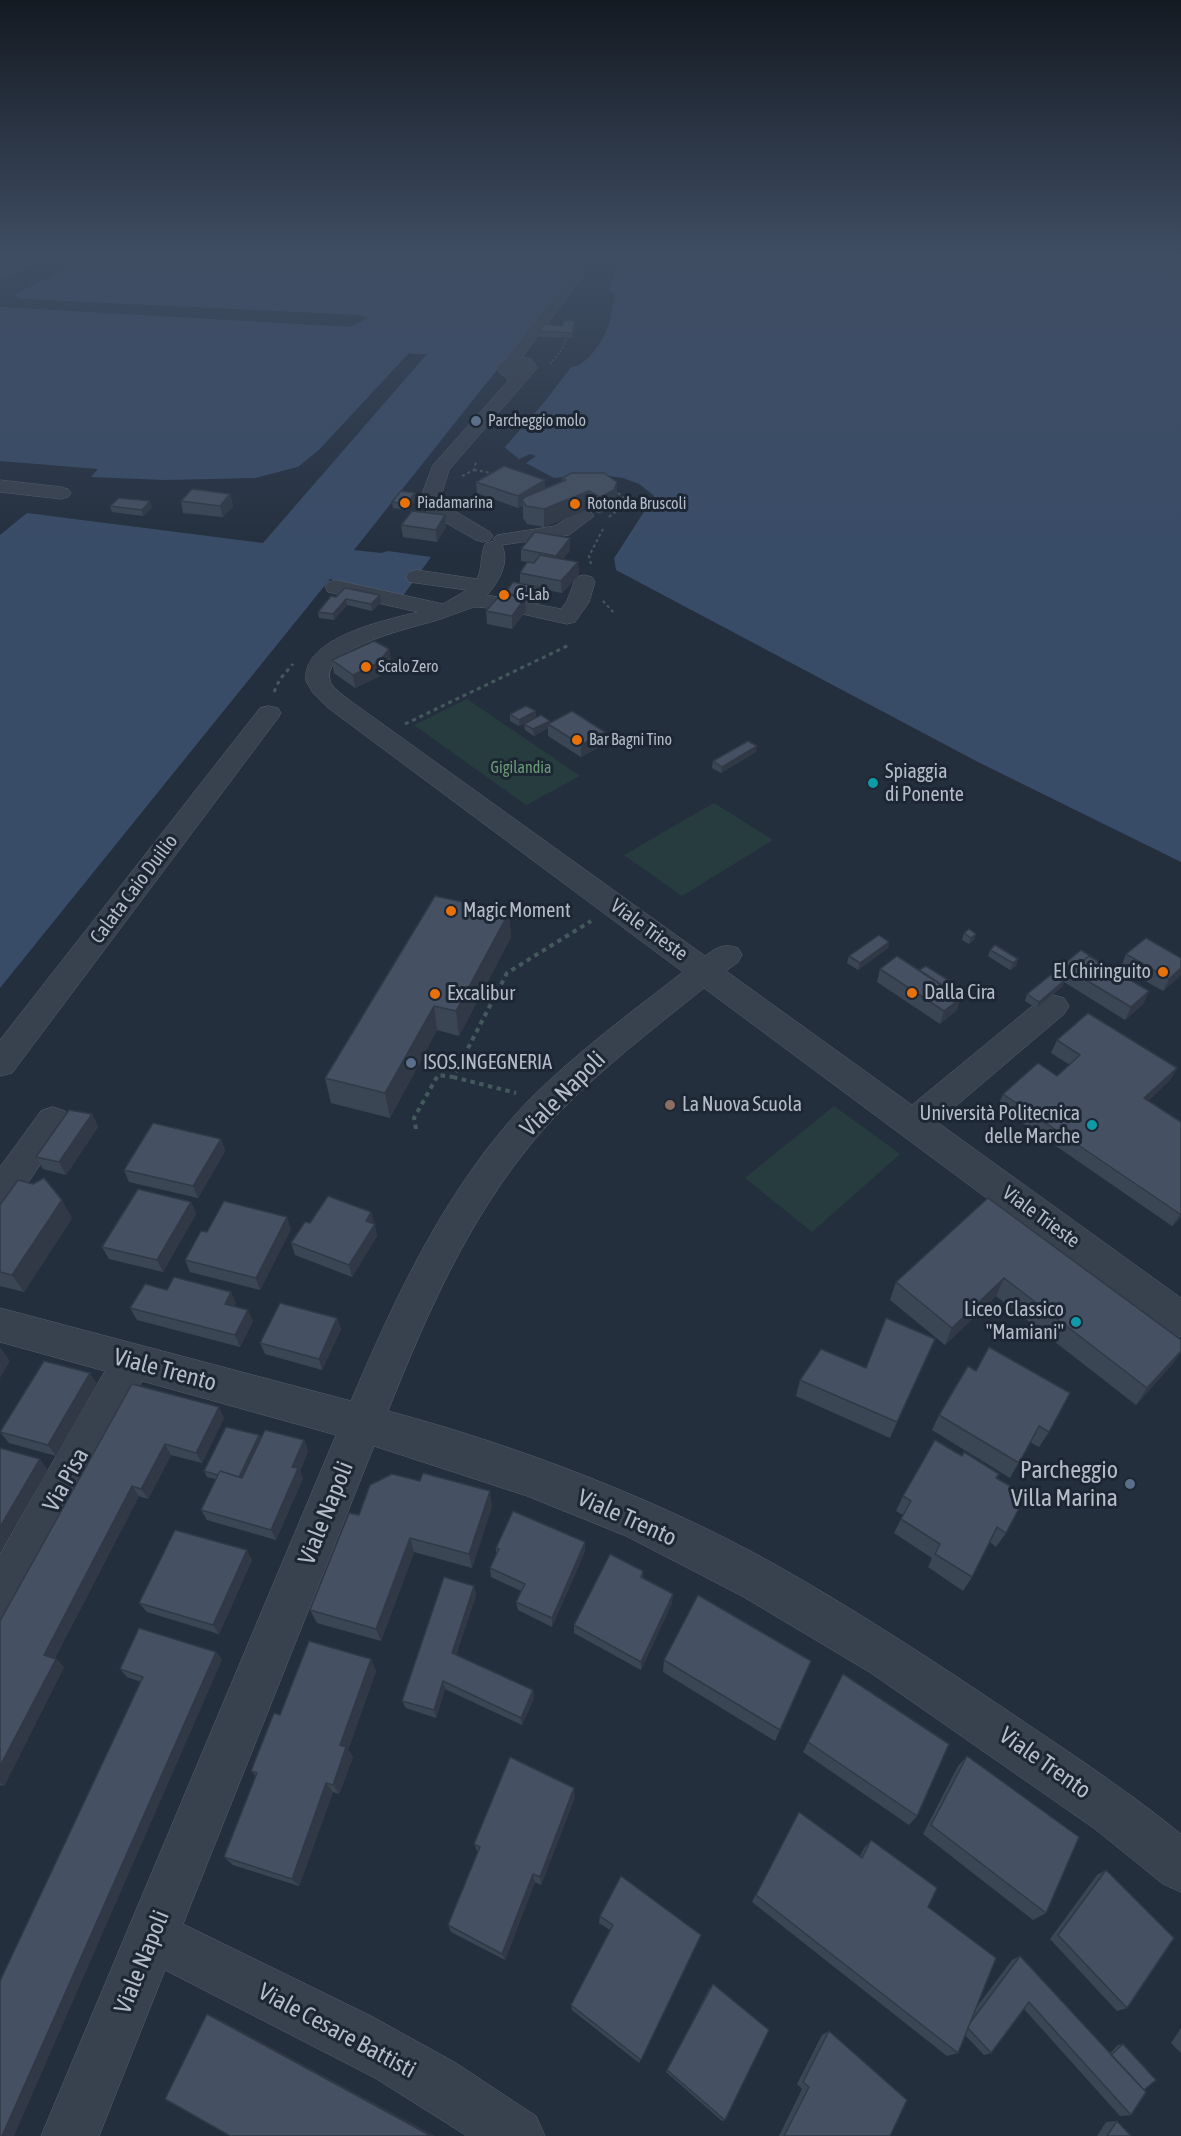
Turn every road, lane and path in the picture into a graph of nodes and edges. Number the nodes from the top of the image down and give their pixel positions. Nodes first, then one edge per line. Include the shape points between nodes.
1 (515, 356) edge
2 (557, 356) edge
3 (552, 361) dead end
4 (0, 486) edge
5 (61, 493) dead end
6 (584, 516) dead end
7 (493, 540) junction
8 (417, 577) dead end
9 (584, 582) dead end
10 (336, 587) dead end
11 (466, 599) junction
12 (569, 645) dead end
13 (269, 713) dead end
14 (404, 724) dead end
15 (601, 915) dead end
16 (716, 963) junction
17 (1053, 1006) dead end
18 (0, 1064) edge
19 (453, 1077) junction
20 (546, 1107) junction
21 (53, 1120) dead end
22 (913, 1123) junction
23 (416, 1129) dead end
24 (0, 1195) edge
25 (1181, 1320) edge
26 (0, 1325) edge
27 (132, 1361) junction
28 (362, 1424) junction
29 (0, 1598) edge
30 (1181, 1866) edge
31 (152, 1939) junction
32 (70, 2136) edge
33 (516, 2136) edge

1 - 7 street via 516,371 441,470 430,499 434,508
2 - 3 path
4 - 5 street
6 - 7 street via 562,531
7 - 11 street via 492,573
8 - 11 street
9 - 11 street via 578,602 567,617
10 - 11 street
11 - 16 street, Viale Trieste via 343,644 319,667 317,678 322,689
12 - 14 path
13 - 18 street, Calata Caio Duilio
15 - 19 path via 507,973
16 - 20 street, Viale Napoli via 570,1081
16 - 22 street, Viale Trieste
17 - 22 street
19 - 20 path via 524,1095
19 - 23 path via 438,1075 414,1118
20 - 28 street, Viale Napoli via 498,1163 445,1241 403,1326
21 - 24 street
22 - 25 street, Viale Trieste
26 - 27 street, Viale Trento
27 - 28 street, Viale Trento
27 - 29 street, Via Pisa
28 - 30 street, Viale Trento via 529,1476 641,1521 758,1580 887,1657 1022,1747 1113,1810
28 - 31 street, Viale Napoli
31 - 32 street, Viale Napoli
31 - 33 street, Viale Cesare Battisti via 180,1949 386,2054

